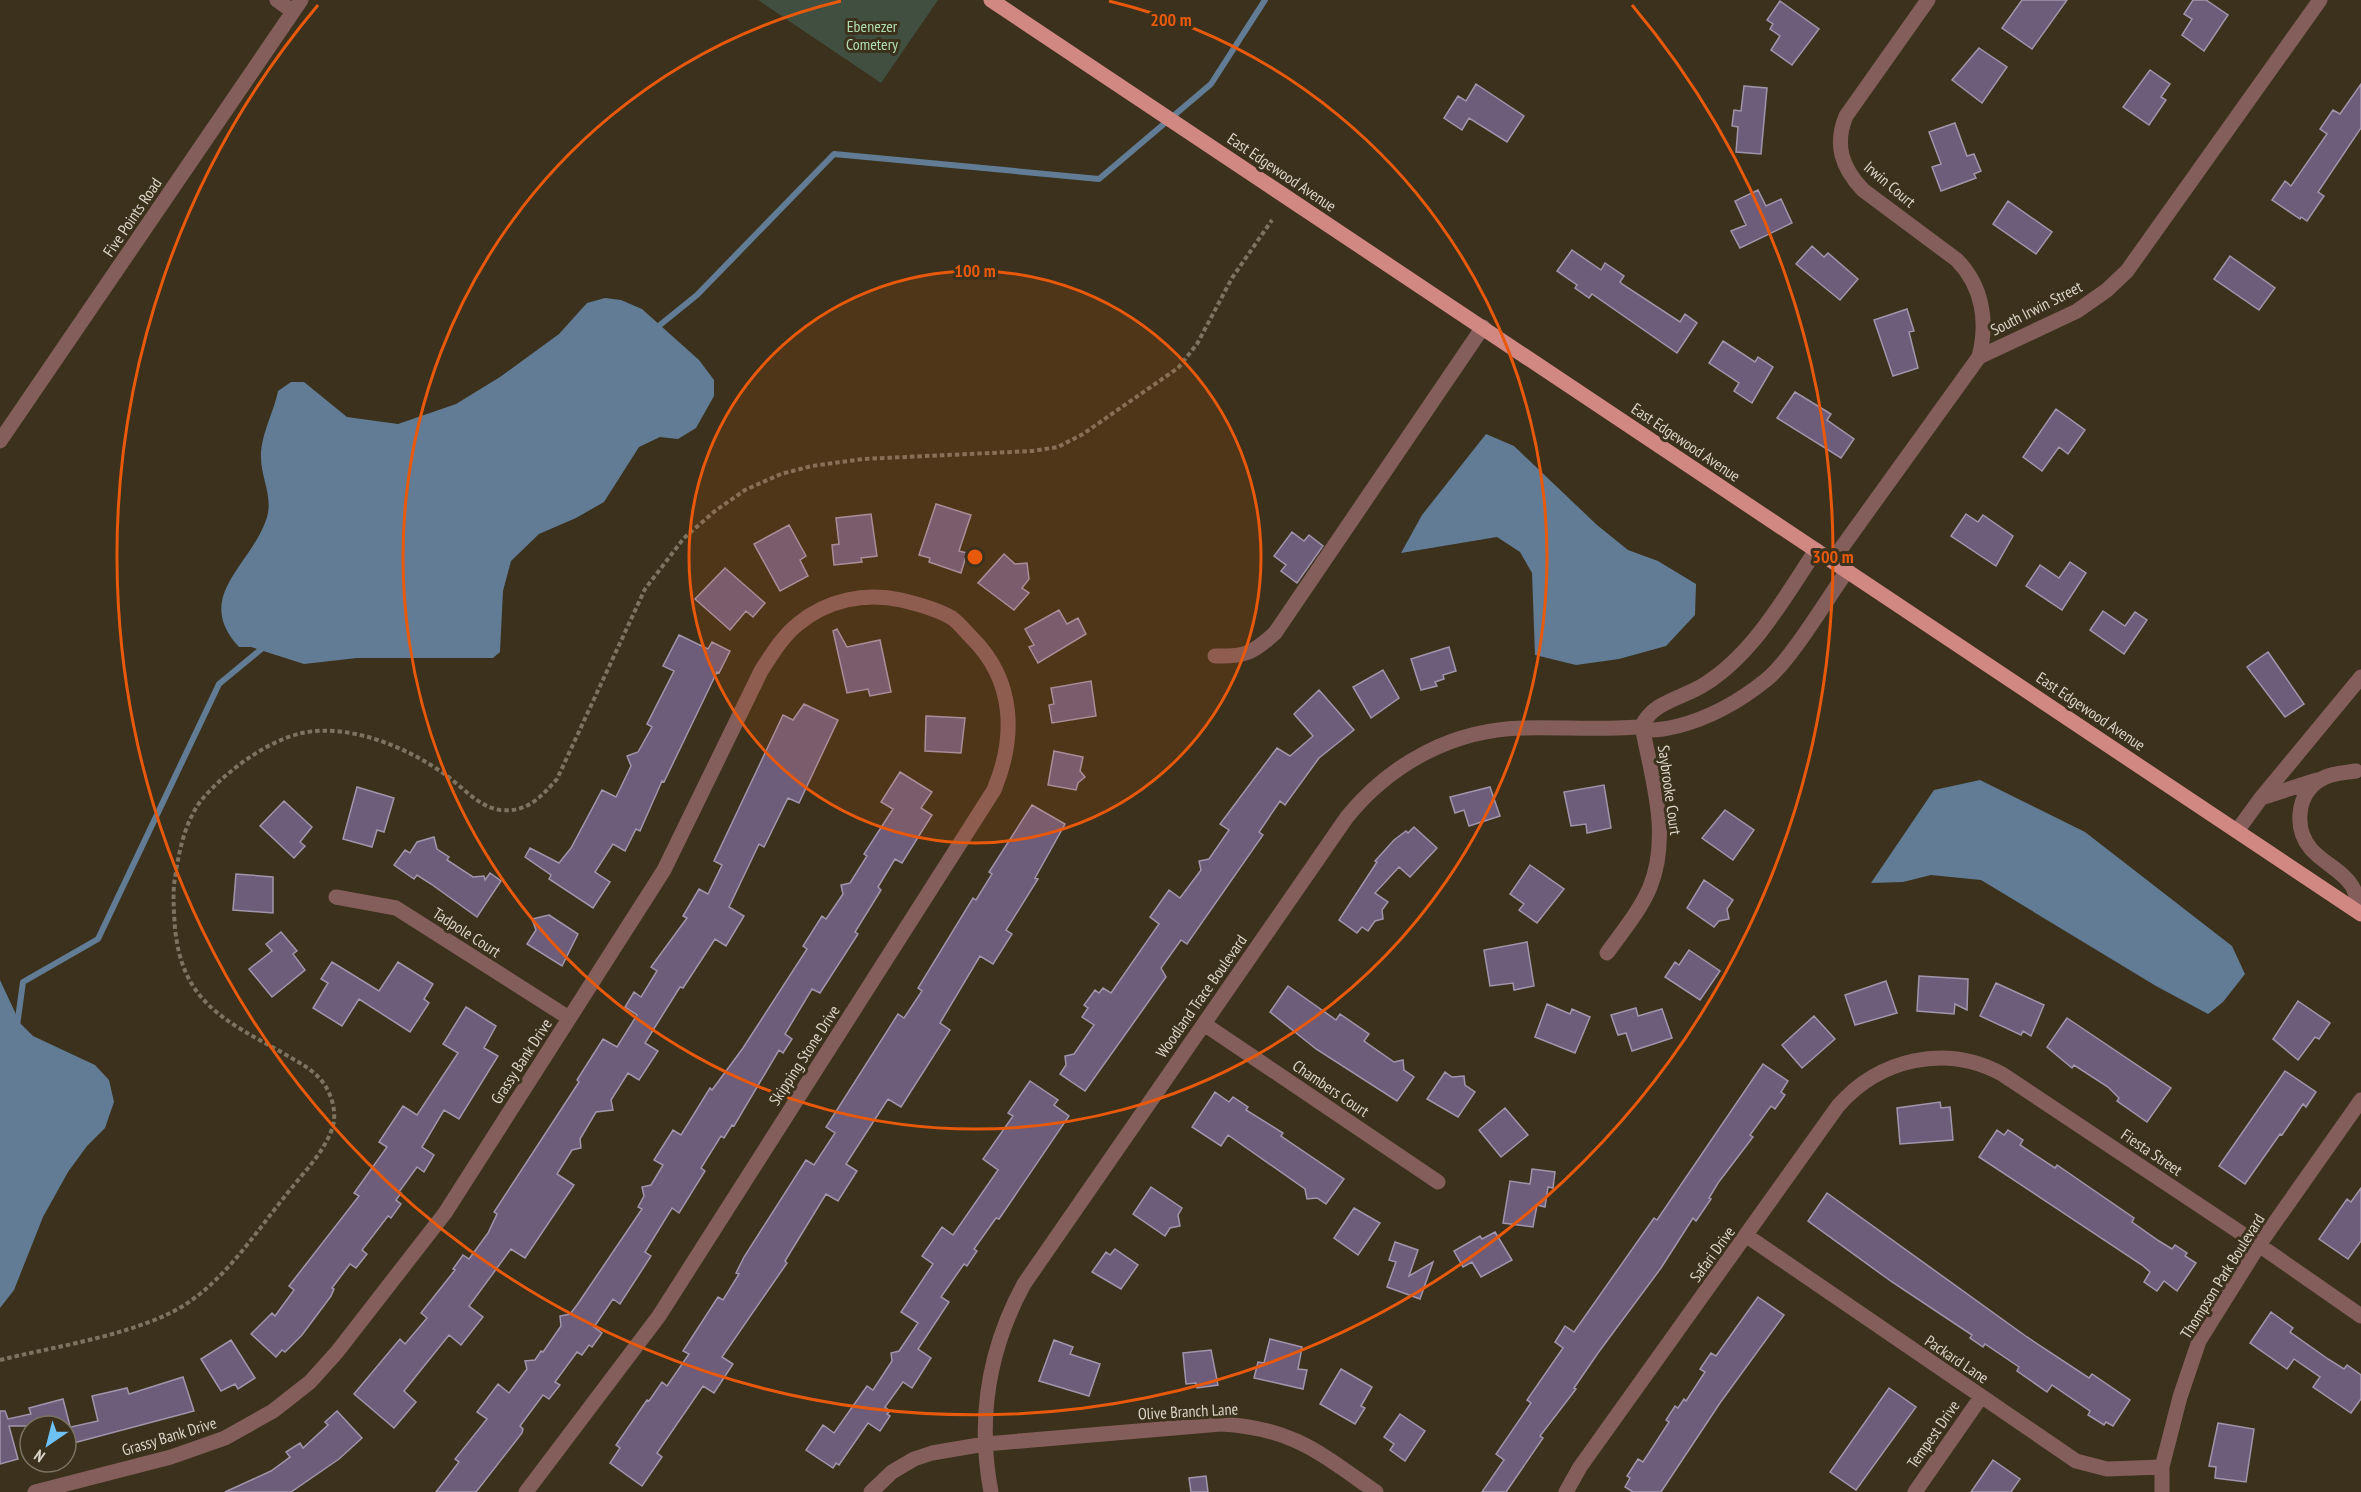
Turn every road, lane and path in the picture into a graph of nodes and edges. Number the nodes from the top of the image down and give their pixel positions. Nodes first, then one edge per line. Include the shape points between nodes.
1 (277, 0) edge
2 (991, 0) edge
3 (1928, 0) edge
4 (2320, 0) edge
5 (297, 4) edge
6 (1272, 220) dead end
7 (1483, 327) junction
8 (1979, 357) junction
9 (0, 441) edge
10 (1816, 550) junction
11 (1832, 561) junction
12 (1847, 571) junction
13 (953, 619) joint
14 (1215, 656) dead end
15 (2361, 676) edge
16 (1642, 726) junction
17 (2356, 771) dead end
18 (2320, 780) junction
19 (2261, 798) junction
20 (2237, 831) junction
21 (336, 897) dead end
22 (2360, 913) edge
23 (1607, 953) dead end
24 (569, 1018) junction
25 (1204, 1024) junction
26 (1909, 1062) joint
27 (2361, 1100) edge
28 (1438, 1182) dead end
29 (1747, 1236) junction
30 (2259, 1245) junction
31 (2361, 1316) edge
32 (0, 1360) edge
33 (1981, 1397) junction
34 (985, 1444) junction
35 (2162, 1467) junction
36 (35, 1492) edge
37 (526, 1492) edge
38 (871, 1492) edge
39 (991, 1492) edge
40 (1376, 1492) edge
41 (1566, 1492) edge
42 (1915, 1492) edge
43 (2162, 1492) edge

1 - 5 street
2 - 7 main road, East Edgewood Avenue
3 - 8 street, Irwin Court via 1846,116 1840,133 1840,152 1850,177 1863,190 1966,270 1983,310
4 - 8 street, South Irwin Street via 2127,271 2077,311
5 - 9 street, Five Points Road
6 - 32 path via 1232,278 1197,344 1178,368 1083,434 1058,447 1032,451 863,459 812,466 754,486 715,511 684,538 645,589 557,779 539,800 521,809 491,807 402,749 327,731 302,734 269,747 230,773 202,799 177,860 173,898 177,949 184,975 201,998 229,1022 306,1065 326,1086 334,1107 333,1126 322,1150 242,1249 191,1301 132,1327
7 - 10 main road, East Edgewood Avenue
7 - 14 street via 1275,633 1255,651
8 - 11 street, South Irwin Street
10 - 11 main road, East Edgewood Avenue
10 - 16 street via 1752,641 1705,684 1664,703
11 - 12 main road, East Edgewood Avenue
12 - 16 street, Woodland Trace Boulevard via 1768,678 1717,712 1677,726 1649,730
12 - 20 main road, East Edgewood Avenue
13 - 24 street, Grassy Bank Drive via 921,605 885,597 849,599 823,608 797,624 761,671 664,870
13 - 37 street, Skipping Stone Drive via 995,668 1005,696 1009,740 994,790 659,1316
15 - 19 street
16 - 23 street, Saybrooke Court via 1660,828 1658,861 1642,902
16 - 25 street, Woodland Trace Boulevard via 1490,730 1443,744 1400,766 1347,817
17 - 18 street
18 - 19 street
18 - 22 street via 2309,789 2302,803 2302,837 2347,879
19 - 20 street
20 - 22 main road, East Edgewood Avenue
21 - 24 street, Tadpole Court via 396,908
24 - 36 street, Grassy Bank Drive via 445,1214 310,1382 273,1411 225,1438 171,1457
25 - 28 street, Chambers Court
25 - 34 street, Woodland Trace Boulevard via 1013,1304 991,1366
26 - 29 street, Safari Drive via 1874,1076 1844,1100
26 - 30 street, Fiesta Street via 1939,1057 1992,1068
27 - 30 street, Thompson Park Boulevard
29 - 33 street, Packard Lane
29 - 41 street, Safari Drive via 1580,1467
30 - 31 street, Fiesta Street
30 - 35 street, Thompson Park Boulevard via 2199,1341
33 - 35 street, Packard Lane via 2076,1461 2107,1469
33 - 42 street, Tempest Drive
34 - 38 street, Olive Branch Lane via 914,1459 892,1472
34 - 39 street, Woodland Trace Boulevard
34 - 40 street, Olive Branch Lane via 1221,1424 1254,1426 1300,1441
35 - 43 street, Thompson Park Boulevard

